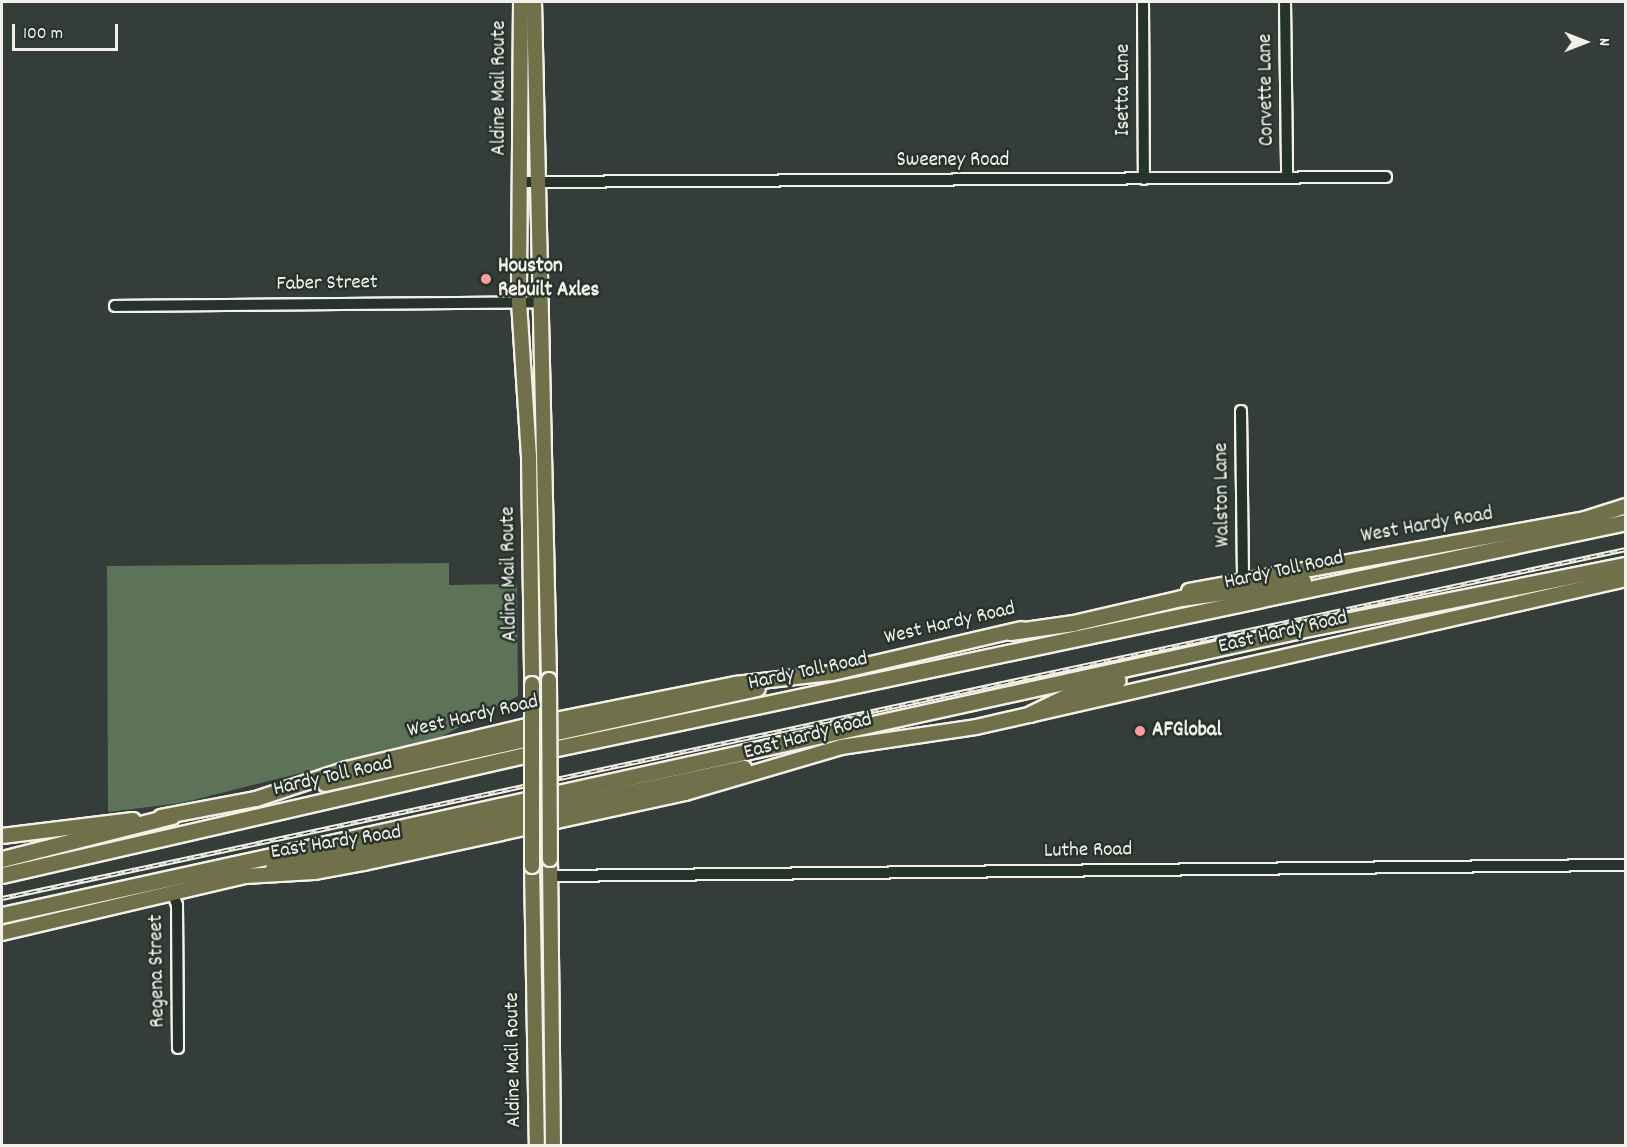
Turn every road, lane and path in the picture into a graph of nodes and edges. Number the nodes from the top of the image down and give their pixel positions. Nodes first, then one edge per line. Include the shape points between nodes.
1 (1143, 2) edge
2 (1285, 2) edge
3 (528, 7) edge
4 (537, 131) junction
5 (521, 132) junction
6 (1386, 177) dead end
7 (1287, 178) junction
8 (1144, 179) junction
9 (538, 180) junction
10 (520, 182) junction
11 (519, 302) junction
12 (539, 302) junction
13 (115, 306) dead end
14 (1242, 411) dead end
15 (545, 419) junction
16 (526, 421) junction
17 (1626, 506) edge
18 (1626, 522) edge
19 (1626, 565) edge
20 (548, 566) junction
21 (530, 570) junction
22 (1243, 579) junction
23 (1626, 579) edge
24 (1345, 580) junction
25 (1489, 594) junction
26 (1010, 632) junction
27 (832, 673) junction
28 (1030, 714) junction
29 (549, 733) junction
30 (532, 737) junction
31 (841, 747) junction
32 (256, 799) junction
33 (549, 808) junction
34 (532, 812) junction
35 (172, 816) junction
36 (2, 836) edge
37 (2, 859) edge
38 (1626, 865) edge
39 (2, 875) edge
40 (245, 876) junction
41 (550, 876) junction
42 (173, 894) junction
43 (2, 915) edge
44 (2, 933) edge
45 (552, 1008) junction
46 (534, 1009) junction
47 (178, 1048) dead end
48 (537, 1142) edge
49 (553, 1142) edge

1 - 8 street, Isetta Lane
2 - 7 street, Corvette Lane
3 - 4 main road, Aldine Mail Route
3 - 5 main road, Aldine Mail Route
4 - 5 main road
4 - 9 main road, Aldine Mail Route
5 - 10 main road, Aldine Mail Route
6 - 7 street, Sweeney Road
7 - 8 street, Sweeney Road
8 - 9 street, Sweeney Road
9 - 10 street, Sweeney Road
9 - 12 main road, Aldine Mail Route
10 - 11 main road, Aldine Mail Route
11 - 12 street, Faber Street
11 - 13 street, Faber Street
11 - 16 main road, Aldine Mail Route
12 - 15 main road, Aldine Mail Route
14 - 22 street, Walston Lane
15 - 16 main road
15 - 20 main road, Aldine Mail Route
16 - 21 main road, Aldine Mail Route
17 - 22 main road, West Hardy Road via 1586,519
18 - 24 highway, Hardy Toll Road
19 - 25 highway
20 - 21 main road
20 - 29 main road, Aldine Mail Route, bridge
21 - 30 main road, Aldine Mail Route, bridge
22 - 26 main road, West Hardy Road
23 - 28 main road, East Hardy Road
24 - 26 highway via 1283,582
24 - 39 highway, Hardy Toll Road via 529,754
25 - 28 highway via 1132,676 1077,691
25 - 43 highway via 1300,630
26 - 27 main road, West Hardy Road
27 - 29 main road
27 - 32 main road, West Hardy Road via 735,684 530,725 347,769
28 - 31 main road, East Hardy Road via 976,727
29 - 30 main road, bridge
29 - 33 main road, Aldine Mail Route, bridge
30 - 32 main road
30 - 34 main road, Aldine Mail Route, bridge
31 - 33 main road
31 - 40 main road, East Hardy Road via 685,793 364,863 314,872
32 - 35 main road, West Hardy Road
33 - 34 main road
33 - 41 main road, Aldine Mail Route, bridge
34 - 40 main road
34 - 46 main road, Aldine Mail Route, bridge
35 - 36 main road, West Hardy Road
35 - 37 highway
38 - 41 street, Luthe Road
40 - 42 main road, East Hardy Road
41 - 45 main road, Aldine Mail Route
42 - 44 main road, East Hardy Road
42 - 47 street, Regena Street via 177,904
45 - 46 main road
45 - 49 main road, Aldine Mail Route
46 - 48 main road, Aldine Mail Route
48 - 49 main road

